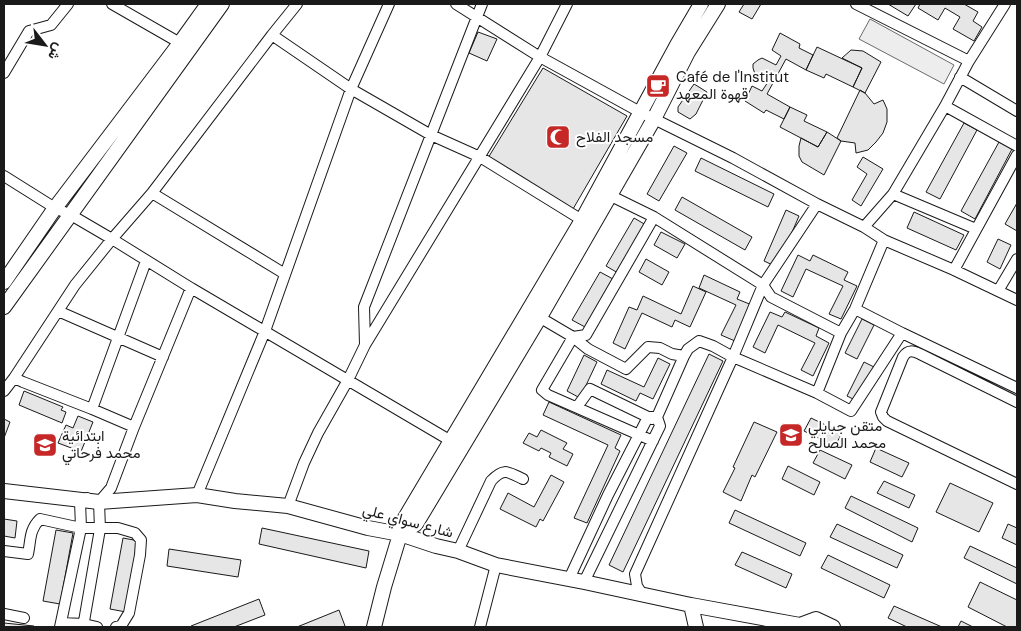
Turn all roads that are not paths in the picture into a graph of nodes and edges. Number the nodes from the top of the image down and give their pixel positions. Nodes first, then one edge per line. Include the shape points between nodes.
1 (68, 4) edge
2 (112, 4) edge
3 (208, 4) edge
4 (222, 4) edge
5 (297, 4) edge
6 (389, 4) edge
7 (456, 4) edge
8 (482, 4) edge
9 (567, 4) edge
10 (701, 4) edge
11 (718, 4) edge
12 (856, 4) edge
13 (1004, 4) edge
14 (476, 15) junction
15 (272, 35) junction
16 (180, 43) junction
17 (683, 48) junction
18 (540, 57) junction
19 (969, 61) junction
20 (4, 73) edge
21 (960, 77) junction
22 (351, 89) junction
23 (945, 106) junction
24 (1017, 111) edge
25 (640, 112) junction
26 (654, 119) junction
27 (430, 135) junction
28 (1017, 146) edge
29 (1017, 155) edge
30 (480, 157) junction
31 (4, 176) edge
32 (598, 189) junction
33 (152, 192) junction
34 (893, 194) junction
35 (610, 197) junction
36 (817, 204) junction
37 (55, 208) junction
38 (71, 215) junction
39 (654, 217) junction
40 (582, 220) junction
41 (864, 227) junction
42 (976, 229) junction
43 (112, 239) junction
44 (884, 240) junction
45 (1017, 259) edge
46 (146, 260) junction
47 (954, 270) junction
48 (285, 274) junction
49 (5, 276) edge
50 (763, 285) junction
51 (191, 288) junction
52 (998, 291) junction
53 (1017, 300) edge
54 (4, 307) edge
55 (855, 309) junction
56 (58, 310) junction
57 (535, 314) junction
58 (265, 331) junction
59 (841, 333) junction
60 (902, 333) junction
61 (119, 336) junction
62 (573, 337) junction
63 (365, 345) junction
64 (163, 356) junction
65 (684, 356) junction
66 (733, 357) junction
67 (14, 378) junction
68 (348, 380) junction
69 (1017, 388) edge
70 (4, 391) edge
71 (817, 393) junction
72 (1017, 402) edge
73 (577, 407) junction
74 (92, 409) junction
75 (655, 420) junction
76 (134, 427) junction
77 (639, 434) junction
78 (451, 441) junction
79 (653, 441) junction
80 (523, 479) dead end
81 (1017, 484) edge
82 (111, 488) junction
83 (4, 491) edge
84 (197, 495) junction
85 (80, 501) junction
86 (99, 502) junction
87 (288, 506) junction
88 (81, 528) junction
89 (100, 529) junction
90 (400, 534) junction
91 (458, 551) junction
92 (4, 552) edge
93 (496, 565) junction
94 (569, 579) junction
95 (584, 582) junction
96 (642, 594) junction
97 (691, 605) junction
98 (4, 614) edge
99 (24, 618) dead end
100 (692, 624) edge
101 (60, 625) edge
102 (83, 626) edge
103 (801, 626) edge
104 (97, 627) edge
105 (116, 627) edge
106 (374, 627) edge
107 (480, 627) edge
108 (833, 627) edge

1 - 20 street via 51,25 29,31
2 - 16 street
3 - 16 main road
4 - 38 main road
5 - 15 street
6 - 22 street
7 - 14 street
8 - 14 street
9 - 18 street
10 - 17 main road
11 - 17 main road
12 - 19 street
13 - 19 street
14 - 18 street
14 - 27 street
15 - 22 street
15 - 33 street
16 - 37 main road
17 - 25 main road
17 - 26 main road
18 - 25 street
18 - 30 street
19 - 21 street
21 - 23 street
21 - 24 street
22 - 27 street
22 - 48 street
23 - 28 street
23 - 34 street
25 - 26 street
25 - 32 main road
26 - 35 main road
26 - 36 street
27 - 30 street
27 - 63 street via 364,308
29 - 42 street
30 - 40 street
30 - 63 street
31 - 37 street
32 - 35 street
32 - 40 main road
33 - 43 street
33 - 48 street
34 - 41 street
34 - 42 street
35 - 39 street
35 - 57 main road
36 - 41 street
36 - 50 street
37 - 38 street
37 - 49 main road
38 - 43 street
38 - 54 main road
39 - 50 street
39 - 62 street via 586,335
40 - 57 main road
41 - 44 street
42 - 47 street
43 - 46 street
43 - 56 street
44 - 47 street
44 - 55 street
45 - 52 street
46 - 51 street
46 - 61 street
47 - 52 street
48 - 58 street
50 - 59 street via 770,297
50 - 66 street
51 - 58 street
51 - 64 street
52 - 53 street
55 - 59 street
55 - 60 street
56 - 61 street
56 - 67 street
57 - 62 street
57 - 78 main road
57 - 90 main road via 416,524
58 - 68 street
58 - 84 street
59 - 71 street
60 - 69 street
60 - 71 street via 851,411
61 - 64 street
61 - 74 street
62 - 65 street via 588,349 626,368 648,347
62 - 73 street via 542,390
63 - 68 street
64 - 76 street
65 - 66 street via 699,341
65 - 75 street
66 - 71 street
66 - 96 street via 635,574
67 - 70 street
67 - 74 street
68 - 78 street
68 - 87 street via 318,433
72 - 81 street via 909,351 903,357 881,412 886,421
73 - 75 street via 590,389
73 - 77 street
74 - 76 street
75 - 77 street
75 - 79 street
76 - 82 street
77 - 79 street
77 - 94 street
78 - 90 main road via 405,518
79 - 95 street
80 - 91 street via 507,472 498,473 491,481
82 - 85 street
82 - 86 street
83 - 85 main road, شارع سواي علي
84 - 86 main road, شارع سواي علي
84 - 87 main road, شارع سواي علي
85 - 86 main road, شارع سواي علي
85 - 88 street
86 - 89 street
87 - 90 main road, شارع سواي علي
88 - 89 street
88 - 92 street via 40,518 30,535 28,554
88 - 101 street
89 - 102 street
89 - 105 street via 118,528 135,533 141,540 129,613 121,626
90 - 91 main road, شارع سواي علي
90 - 106 main road
91 - 93 main road, شارع سواي علي
93 - 94 main road, شارع سواي علي
93 - 107 street
94 - 95 main road, شارع سواي علي
95 - 96 main road, شارع سواي علي
96 - 97 main road, شارع سواي علي
97 - 100 main road
97 - 103 main road, شارع سواي علي
98 - 99 street
101 - 102 street
102 - 104 street
103 - 108 main road, شارع سواي علي via 816,619

